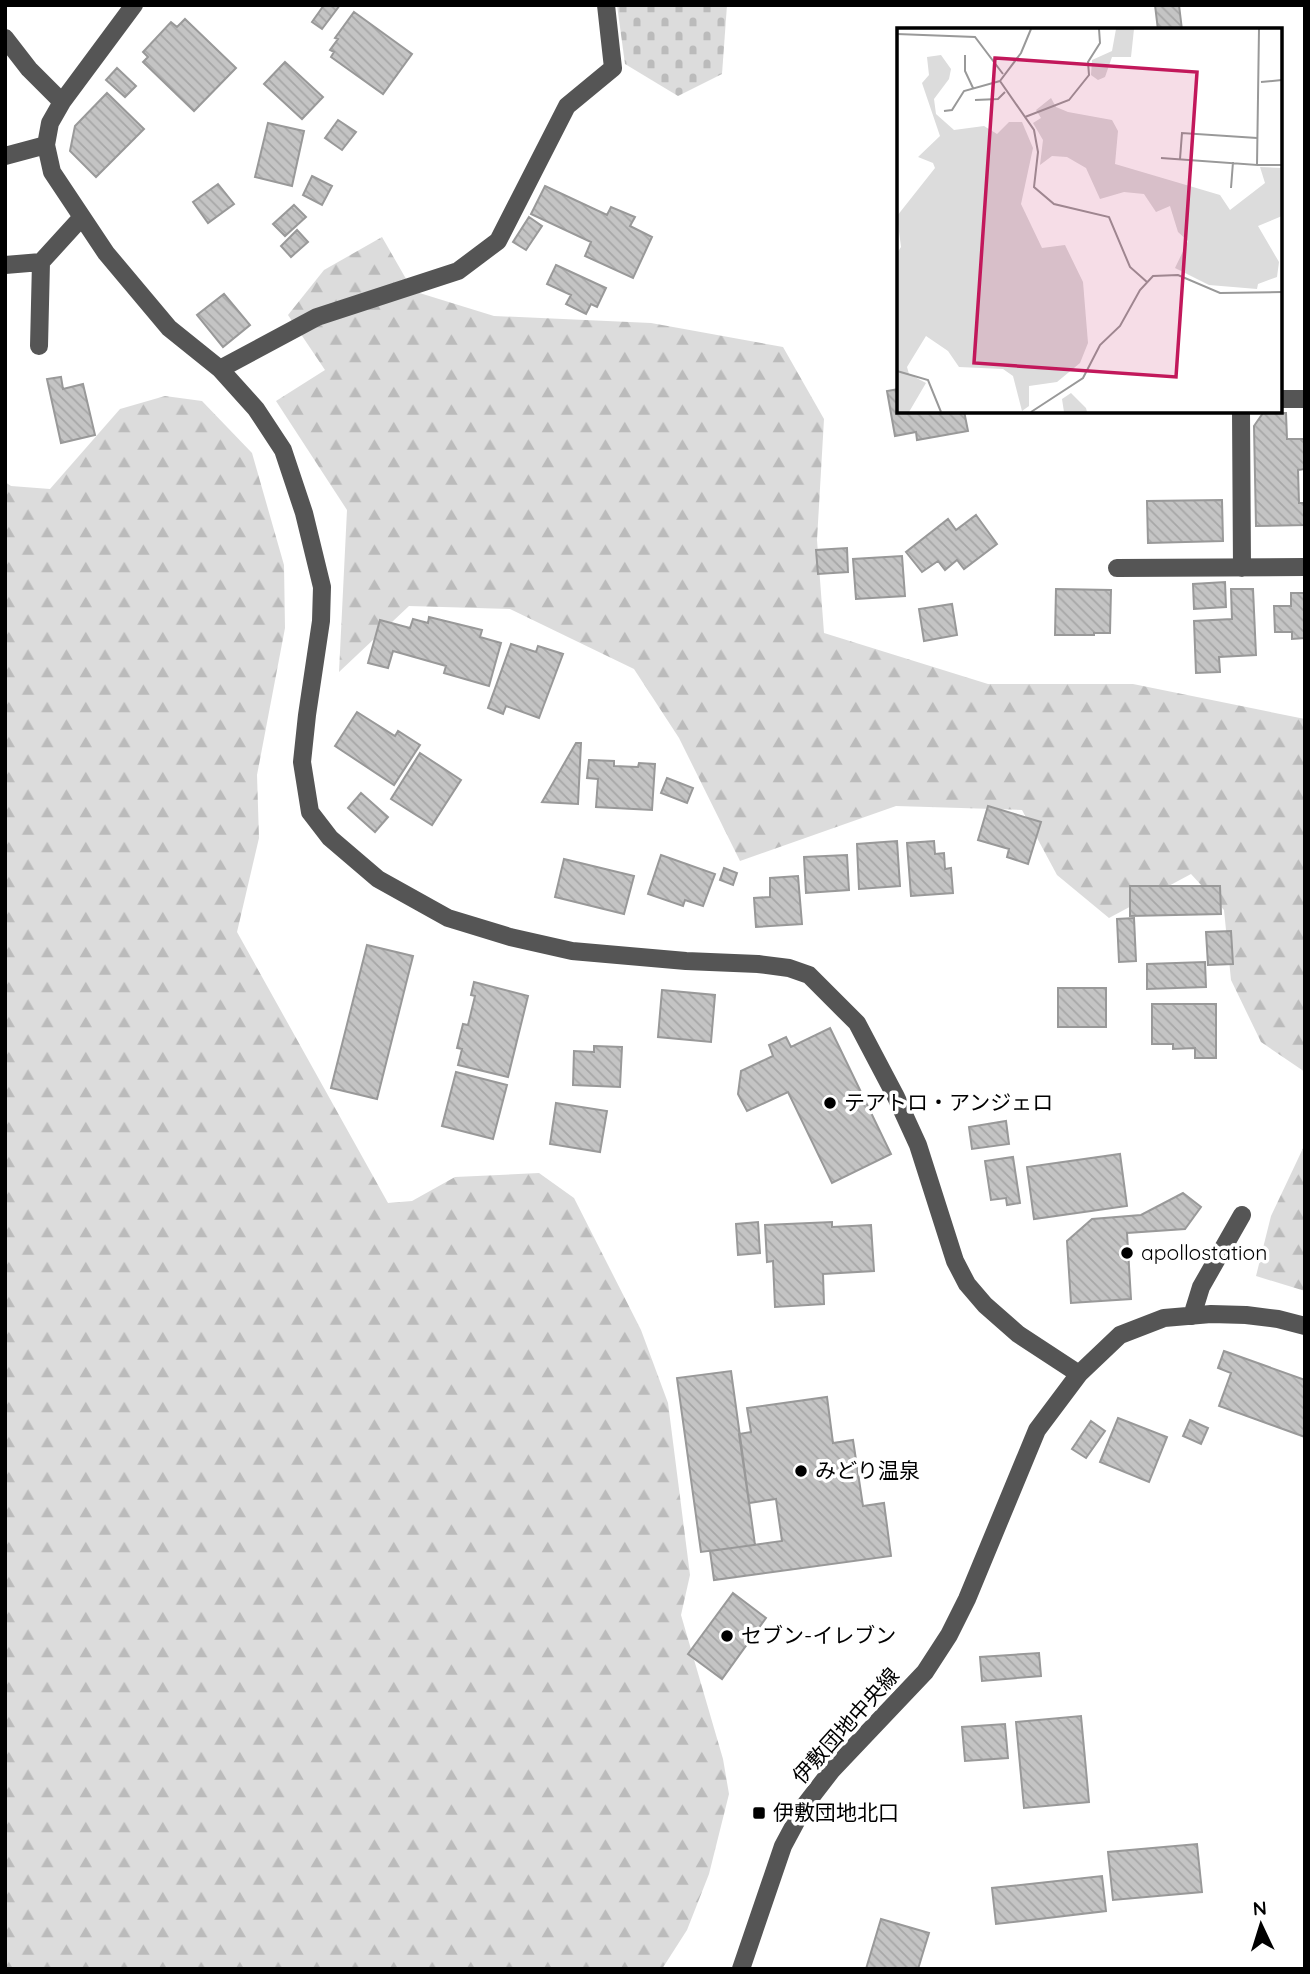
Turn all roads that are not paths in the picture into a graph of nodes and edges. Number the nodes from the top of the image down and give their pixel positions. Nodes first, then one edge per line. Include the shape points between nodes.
1 (134, 5) edge
2 (606, 5) edge
3 (5, 38) edge
4 (62, 102) junction
5 (46, 145) junction
6 (5, 156) edge
7 (82, 217) junction
8 (41, 261) junction
9 (5, 265) edge
10 (39, 346) dead end
11 (220, 369) junction
12 (1282, 399) edge
13 (1305, 399) edge
14 (1241, 413) edge
15 (1305, 567) edge
16 (1117, 568) dead end
17 (1242, 568) junction
18 (1242, 1215) dead end
19 (1192, 1316) junction
20 (1305, 1326) edge
21 (1079, 1374) junction
22 (741, 1969) edge

1 - 4 street
2 - 11 street via 613,68 566,106 498,241 458,271 317,317
3 - 4 street
4 - 5 street via 50,122
5 - 6 street
5 - 7 street via 52,172
7 - 8 street
7 - 11 street via 169,328
8 - 9 street
8 - 10 street
11 - 21 street via 256,409 283,450 316,554 322,587 321,621 302,762 310,812 330,838 378,879 448,918 510,937 572,951 758,964 809,975 857,1023 896,1097 918,1145 955,1261 967,1284 1018,1334
12 - 13 street
14 - 17 street
15 - 17 street
16 - 17 street
18 - 19 street via 1201,1287
19 - 20 street, 伊敷団地中央線 via 1246,1315
19 - 21 street, 伊敷団地中央線 via 1164,1318 1120,1335
21 - 22 street, 伊敷団地中央線 via 1037,1430 967,1599 943,1644 925,1672 805,1805 783,1846

